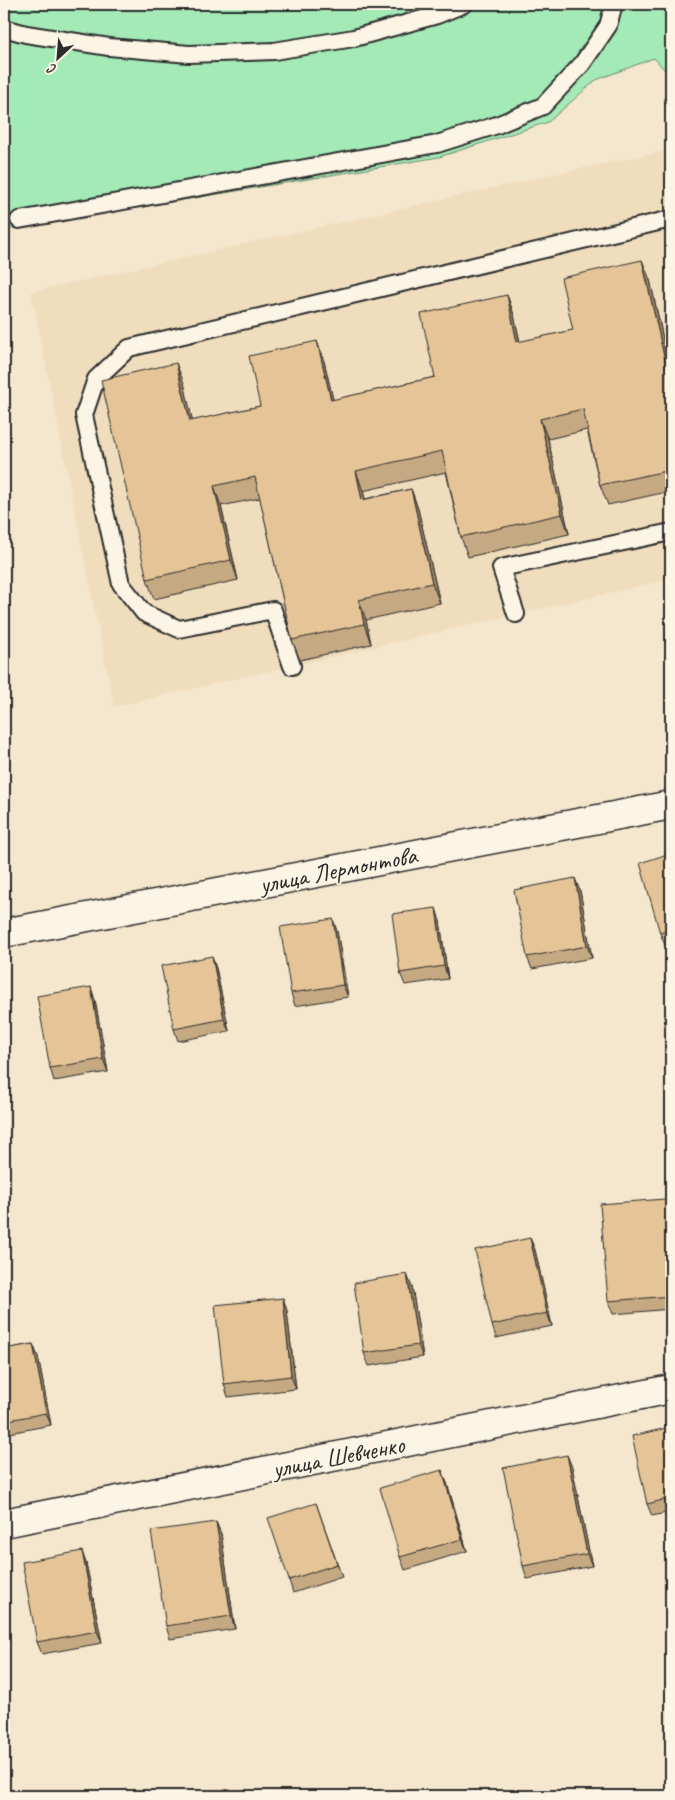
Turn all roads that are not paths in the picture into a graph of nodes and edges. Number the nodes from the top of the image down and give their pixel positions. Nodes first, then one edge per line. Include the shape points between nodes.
1 (464, 4) edge
2 (614, 4) edge
3 (4, 28) edge
4 (19, 220) dead end
5 (671, 220) edge
6 (671, 532) edge
7 (516, 614) dead end
8 (292, 666) edge
9 (671, 804) edge
10 (4, 933) edge
11 (671, 1389) edge
12 (4, 1523) edge

1 - 3 lane via 437,15 354,38 274,51 189,54 109,47
2 - 4 lane via 608,26 587,56 543,106 497,125 437,144
5 - 8 lane via 129,348 96,379 84,415 122,584 144,613 179,629 273,610
6 - 7 lane via 501,568
9 - 10 street, улица Лермонтова
11 - 12 street, улица Шевченко

